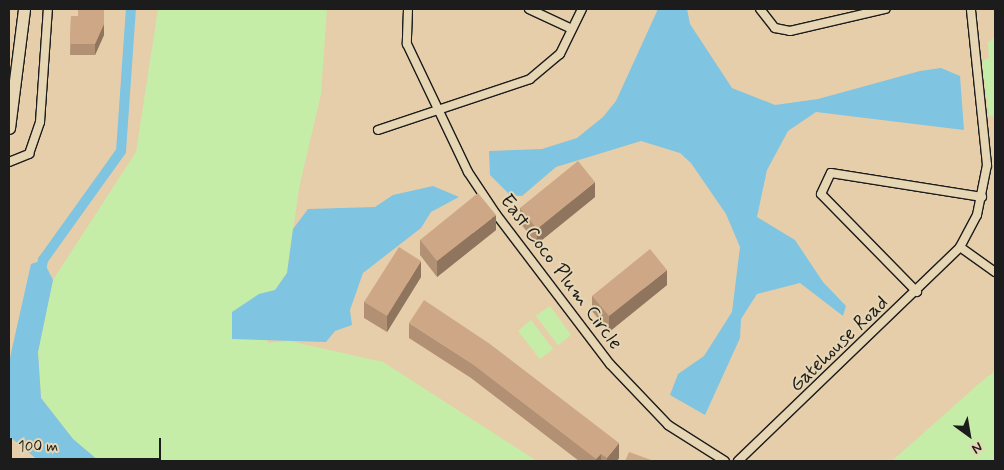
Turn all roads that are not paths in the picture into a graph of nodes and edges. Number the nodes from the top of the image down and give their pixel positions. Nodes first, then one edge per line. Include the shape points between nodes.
1 (24, 9) edge
2 (48, 9) edge
3 (408, 9) edge
4 (529, 9) edge
5 (582, 9) edge
6 (760, 9) edge
7 (885, 9) edge
8 (970, 9) edge
9 (572, 29) junction
10 (436, 108) junction
11 (9, 128) edge
12 (378, 130) dead end
13 (9, 162) edge
14 (982, 197) junction
15 (960, 248) junction
16 (995, 272) edge
17 (917, 292) junction
18 (725, 461) edge
19 (738, 461) edge

1 - 11 main road
2 - 13 street via 40,122 30,154
3 - 10 street, East Coco Plum Circle via 407,44
4 - 9 street
5 - 9 street
6 - 7 street via 775,28 790,31
8 - 14 street via 985,116 988,165
9 - 10 street via 560,54 530,78
10 - 12 street
10 - 18 street, East Coco Plum Circle via 468,172 496,214 610,364 668,425
14 - 15 street
14 - 17 street via 831,173 821,194
15 - 16 street
15 - 17 street, Gatehouse Road
17 - 19 street, Gatehouse Road

